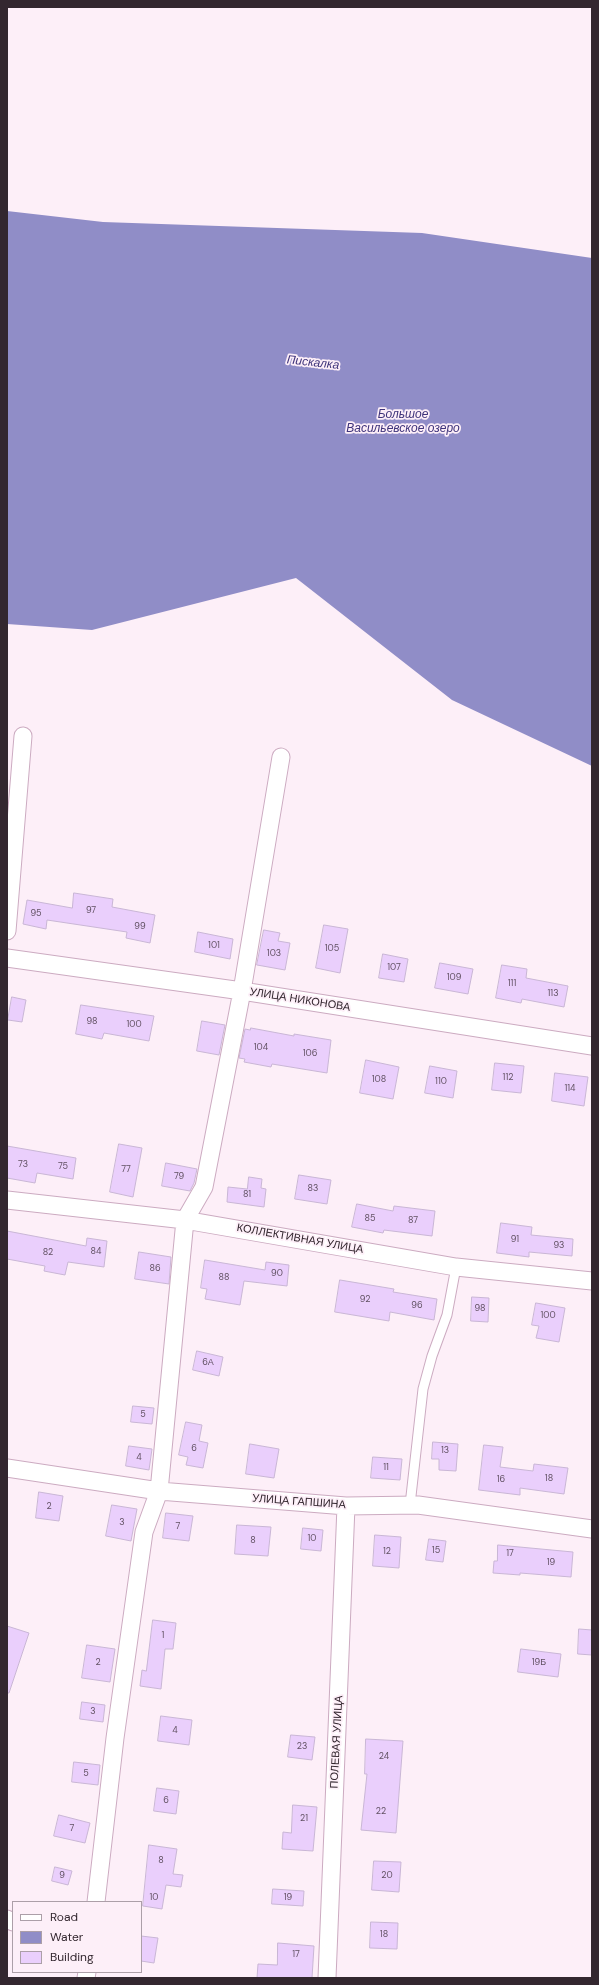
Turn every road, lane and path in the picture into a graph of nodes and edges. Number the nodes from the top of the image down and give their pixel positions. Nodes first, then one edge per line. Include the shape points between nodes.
1 (23, 736) dead end
2 (281, 757) dead end
3 (7, 931) edge
4 (7, 958) edge
5 (242, 991) junction
6 (592, 1046) edge
7 (7, 1200) edge
8 (185, 1220) junction
9 (456, 1267) junction
10 (592, 1281) edge
11 (7, 1468) edge
12 (159, 1491) junction
13 (410, 1505) junction
14 (346, 1506) junction
15 (592, 1529) edge
16 (96, 1901) edge
17 (327, 1978) edge

1 - 3 street
2 - 5 street
4 - 5 street, УЛИЦА НИКОНОВА
5 - 6 street, УЛИЦА НИКОНОВА
5 - 8 street via 204,1187
7 - 8 street, КОЛЛЕКТИВНАЯ УЛИЦА
8 - 9 street, КОЛЛЕКТИВНАЯ УЛИЦА
8 - 12 street
9 - 10 street, КОЛЛЕКТИВНАЯ УЛИЦА
9 - 13 lane via 447,1315 423,1389
11 - 12 street, УЛИЦА ГАПШИНА
12 - 14 street, УЛИЦА ГАПШИНА
12 - 16 street via 144,1532 115,1738
13 - 14 street, УЛИЦА ГАПШИНА
13 - 15 street, УЛИЦА ГАПШИНА
14 - 17 street, ПОЛЕВАЯ УЛИЦА

